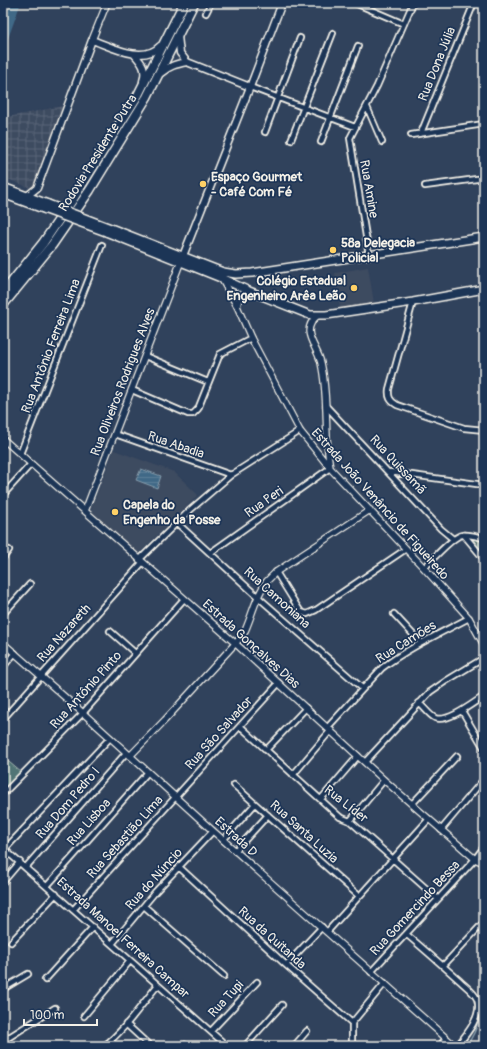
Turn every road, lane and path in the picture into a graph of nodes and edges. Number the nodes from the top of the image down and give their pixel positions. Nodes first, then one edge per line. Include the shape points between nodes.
1 (107, 3) edge
2 (184, 3) edge
3 (194, 3) edge
4 (211, 3) edge
5 (282, 3) edge
6 (355, 3) edge
7 (413, 3) edge
8 (474, 3) edge
9 (206, 13) dead end
10 (404, 24) junction
11 (333, 33) dead end
12 (178, 36) junction
13 (300, 38) dead end
14 (167, 39) junction
15 (92, 40) junction
16 (358, 46) dead end
17 (134, 54) junction
18 (187, 62) junction
19 (160, 74) junction
20 (250, 87) junction
21 (138, 94) junction
22 (278, 98) junction
23 (304, 107) junction
24 (367, 107) junction
25 (331, 118) junction
26 (484, 124) edge
27 (355, 127) junction
28 (265, 132) dead end
29 (421, 133) junction
30 (411, 135) dead end
31 (291, 140) dead end
32 (321, 142) dead end
33 (382, 142) dead end
34 (484, 178) edge
35 (425, 186) dead end
36 (3, 187) edge
37 (37, 188) junction
38 (3, 194) edge
39 (28, 196) junction
40 (45, 205) junction
41 (484, 236) edge
42 (102, 245) dead end
43 (369, 255) junction
44 (182, 259) junction
45 (248, 273) junction
46 (222, 275) junction
47 (484, 289) edge
48 (247, 290) junction
49 (3, 293) edge
50 (413, 302) junction
51 (3, 305) edge
52 (237, 306) junction
53 (318, 316) junction
54 (251, 338) junction
55 (145, 356) junction
56 (208, 382) junction
57 (132, 390) junction
58 (326, 406) junction
59 (484, 430) edge
60 (300, 431) junction
61 (115, 434) junction
62 (3, 439) edge
63 (20, 454) junction
64 (31, 464) junction
65 (330, 468) junction
66 (390, 472) junction
67 (231, 475) junction
68 (484, 485) edge
69 (3, 495) edge
70 (370, 510) junction
71 (86, 511) junction
72 (177, 523) junction
73 (464, 535) junction
74 (484, 538) edge
75 (453, 539) junction
76 (406, 549) junction
77 (9, 550) dead end
78 (210, 553) junction
79 (3, 558) edge
80 (484, 559) edge
81 (140, 562) junction
82 (424, 568) junction
83 (276, 572) junction
84 (30, 584) dead end
85 (258, 597) junction
86 (184, 599) junction
87 (3, 614) edge
88 (394, 614) dead end
89 (468, 618) junction
90 (110, 631) dead end
91 (3, 643) edge
92 (236, 644) junction
93 (421, 644) junction
94 (484, 646) edge
95 (15, 653) junction
96 (136, 653) junction
97 (484, 658) edge
98 (3, 667) edge
99 (41, 676) junction
100 (279, 683) junction
101 (362, 688) junction
102 (484, 696) edge
103 (419, 703) junction
104 (306, 708) junction
105 (462, 710) junction
106 (83, 713) junction
107 (3, 719) edge
108 (240, 726) junction
109 (329, 729) junction
110 (110, 738) junction
111 (484, 748) edge
112 (266, 750) junction
113 (128, 754) junction
114 (358, 756) junction
115 (457, 756) dead end
116 (365, 762) junction
117 (148, 772) junction
118 (293, 775) junction
119 (484, 779) edge
120 (384, 780) junction
121 (234, 785) dead end
122 (3, 794) edge
123 (176, 797) junction
124 (321, 799) junction
125 (255, 804) junction
126 (412, 804) junction
127 (268, 815) junction
128 (429, 818) junction
129 (350, 821) junction
130 (441, 830) junction
131 (213, 831) junction
132 (223, 840) junction
133 (484, 847) edge
134 (4, 849) edge
135 (235, 851) junction
136 (393, 858) junction
137 (475, 859) junction
138 (20, 862) junction
139 (484, 863) edge
140 (26, 867) junction
141 (179, 867) junction
142 (3, 882) edge
143 (47, 886) junction
144 (56, 894) junction
145 (359, 896) junction
146 (438, 899) junction
147 (144, 906) junction
148 (73, 910) junction
149 (484, 922) edge
150 (93, 927) junction
151 (322, 927) junction
152 (327, 932) junction
153 (406, 934) junction
154 (11, 942) dead end
155 (112, 944) junction
156 (130, 961) junction
157 (286, 965) junction
158 (443, 966) junction
159 (371, 972) junction
160 (28, 974) dead end
161 (224, 976) dead end
162 (45, 980) dead end
163 (257, 982) dead end
164 (385, 983) junction
165 (158, 985) junction
166 (3, 989) edge
167 (282, 1005) dead end
168 (55, 1008) dead end
169 (84, 1016) dead end
170 (352, 1023) junction
171 (126, 1024) junction
172 (211, 1031) junction
173 (307, 1031) dead end
174 (446, 1038) junction
175 (3, 1041) edge
176 (104, 1046) edge
177 (150, 1046) edge
178 (227, 1046) edge
179 (245, 1046) edge
180 (294, 1046) edge
181 (352, 1046) edge
182 (440, 1046) edge
183 (456, 1046) edge

1 - 15 street
2 - 14 highway, Rodovia Presidente Dutra
3 - 12 highway, Rodovia Presidente Dutra
4 - 9 street
5 - 20 main road, Rua Oliveiros Rodrigues Alves
6 - 10 street
7 - 10 street, Rua Amine
8 - 29 street, Rua Dona Júlia
10 - 24 street, Rua Amine
11 - 23 street
12 - 18 main road via 180,52
12 - 19 highway, Rodovia Presidente Dutra
13 - 22 street
14 - 17 main road via 152,53
14 - 21 highway, Rodovia Presidente Dutra
15 - 17 main road
15 - 37 main road
16 - 25 street
17 - 21 main road via 144,69
18 - 19 main road via 170,66
18 - 20 main road
19 - 51 highway, Rodovia Presidente Dutra via 81,205
20 - 22 street
20 - 44 main road, Rua Oliveiros Rodrigues Alves
21 - 49 highway, Rodovia Presidente Dutra via 58,222
22 - 23 street
22 - 28 street
23 - 25 street
23 - 31 street
24 - 27 street, Rua Amine
24 - 33 street
25 - 27 street
25 - 32 street
26 - 29 street
27 - 43 street, Rua Amine via 350,141
29 - 30 street
34 - 35 street
36 - 39 main road
37 - 39 main road
37 - 40 main road via 38,195
38 - 40 main road
39 - 40 main road
40 - 44 main road, bridge
41 - 43 main road
42 - 63 street, Rua Antônio Ferreira Lima
43 - 45 main road
44 - 46 main road
44 - 55 street, Rua Oliveiros Rodrigues Alves
45 - 46 main road
45 - 48 main road via 244,280
46 - 48 main road
46 - 52 street, Estrada João Venâncio de Figueiredo
47 - 50 main road
48 - 52 street via 239,299
48 - 53 main road
50 - 53 main road
50 - 59 street via 389,389 390,399 397,405 464,428
52 - 54 street, Estrada João Venâncio de Figueiredo
53 - 58 street via 310,324 309,331 321,364
54 - 56 street via 220,354
54 - 60 street, Estrada João Venâncio de Figueiredo
55 - 56 street
55 - 57 street, Rua Oliveiros Rodrigues Alves
56 - 57 street via 198,409 192,415
57 - 61 street, Rua Oliveiros Rodrigues Alves
58 - 65 street
58 - 66 street, Rua Quissamã
60 - 65 street, Estrada João Venâncio de Figueiredo
60 - 67 street, Rua Nazareth
61 - 67 street, Rua Abadia
61 - 71 street, Rua Oliveiros Rodrigues Alves
62 - 63 street, Estrada Gonçalves Dias
63 - 64 street, Estrada Gonçalves Dias
64 - 69 street
64 - 71 street, Estrada Gonçalves Dias
65 - 70 street, Estrada João Venâncio de Figueiredo
65 - 78 street, Rua Peri
66 - 68 street
66 - 75 street, Rua Quissamã
67 - 72 street, Rua Nazareth
70 - 76 street, Estrada João Venâncio de Figueiredo
70 - 83 street
71 - 81 street, Estrada Gonçalves Dias
72 - 78 street, Rua Camoniana
72 - 81 street, Rua Nazareth
73 - 74 street
73 - 75 street
73 - 80 street
75 - 82 street
76 - 82 street, Estrada João Venâncio de Figueiredo
76 - 83 street via 307,614 301,612
77 - 79 street
78 - 85 street, Rua Camoniana
81 - 86 street, Estrada Gonçalves Dias
81 - 99 street, Rua Nazareth
82 - 89 street, Estrada João Venâncio de Figueiredo
83 - 85 street via 266,582
84 - 87 street
85 - 92 street via 248,626
85 - 101 street, Rua Camoniana
86 - 92 street, Estrada Gonçalves Dias
86 - 96 street, Rua Antônio Pinto
88 - 93 street
89 - 93 street, Rua Camões
89 - 94 street, Estrada João Venâncio de Figueiredo
90 - 96 street
91 - 95 street, Estrada D
92 - 100 street, Estrada Gonçalves Dias
92 - 113 street
93 - 101 street, Rua Camões via 386,665
95 - 98 street
95 - 99 street, Estrada D
96 - 106 street, Rua Antônio Pinto
97 - 103 street via 430,692
99 - 106 street, Estrada D
99 - 107 street, Rua Nazareth
100 - 104 street, Estrada Gonçalves Dias
100 - 108 street, Rua São Salvador
101 - 109 street, Rua Camões
102 - 105 street
103 - 105 street via 440,719
103 - 116 street
104 - 109 street, Estrada Gonçalves Dias
104 - 112 street
105 - 111 street
106 - 110 street, Estrada D
106 - 122 street, Rua Antônio Pinto
108 - 112 street, Rua Líder
108 - 123 street, Rua São Salvador
109 - 114 street, Estrada Gonçalves Dias
109 - 118 street, Rua Camões
110 - 113 street, Estrada D
110 - 134 street
112 - 118 street, Rua Líder
113 - 117 street, Estrada D
113 - 140 street, Rua Dom Pedro I
114 - 116 street, Estrada Gonçalves Dias
114 - 124 street
115 - 126 street
116 - 120 street, Estrada Gonçalves Dias
117 - 123 street, Estrada D
117 - 143 street, Rua Lisboa
118 - 124 street, Rua Líder
119 - 130 street
120 - 126 street, Estrada Gonçalves Dias
120 - 129 street
121 - 125 street, Rua Santa Luzia
123 - 131 street, Estrada D
123 - 148 street, Rua Sebastião Lima
124 - 129 street, Rua Líder via 340,817
125 - 127 street, Rua Santa Luzia
125 - 132 street
126 - 128 street, Estrada Gonçalves Dias
127 - 135 street
127 - 145 street, Rua Santa Luzia
128 - 130 street, Estrada Gonçalves Dias
128 - 136 street
129 - 136 street, Rua Líder
130 - 137 street, Estrada Gonçalves Dias
131 - 132 street, Estrada D
131 - 141 street, Rua do Núncio
132 - 135 street, Estrada D
133 - 137 street, Rua Gomercindo Bessa
134 - 138 street, Estrada Manoel Ferreira Campar
135 - 151 street, Estrada D
136 - 145 street
136 - 146 street, Rua Líder
137 - 139 street, Estrada Gonçalves Dias
137 - 146 street, Rua Gomercindo Bessa
138 - 140 street, Estrada Manoel Ferreira Campar
138 - 142 street
140 - 143 street, Estrada Manoel Ferreira Campar
141 - 147 street, Rua do Núncio
141 - 157 street, Rua da Quitanda
143 - 144 street, Estrada Manoel Ferreira Campar
144 - 148 street, Estrada Manoel Ferreira Campar
144 - 154 street
145 - 152 street
146 - 153 street, Rua Gomercindo Bessa
147 - 155 street, Rua do Núncio
147 - 161 street
148 - 150 street, Estrada Manoel Ferreira Campar
149 - 158 street
150 - 155 street, Estrada Manoel Ferreira Campar
150 - 162 street
151 - 152 street, Estrada D
151 - 157 street
152 - 159 street, Estrada D
153 - 158 street
153 - 159 street, Rua Gomercindo Bessa
155 - 156 street, Estrada Manoel Ferreira Campar
156 - 165 street, Estrada Manoel Ferreira Campar
156 - 169 street
157 - 170 street, Rua da Quitanda
158 - 183 street via 477,998 476,1017 468,1033
159 - 164 street, Estrada D
160 - 166 street
163 - 172 street, Rua Tupi
164 - 170 street
164 - 174 street, Estrada D
165 - 171 street
165 - 172 street, Estrada Manoel Ferreira Campar
167 - 179 street
168 - 175 street
170 - 181 street
171 - 176 street
171 - 177 street
172 - 178 street, Estrada Manoel Ferreira Campar
173 - 180 street
174 - 182 street
174 - 183 street, Estrada D

